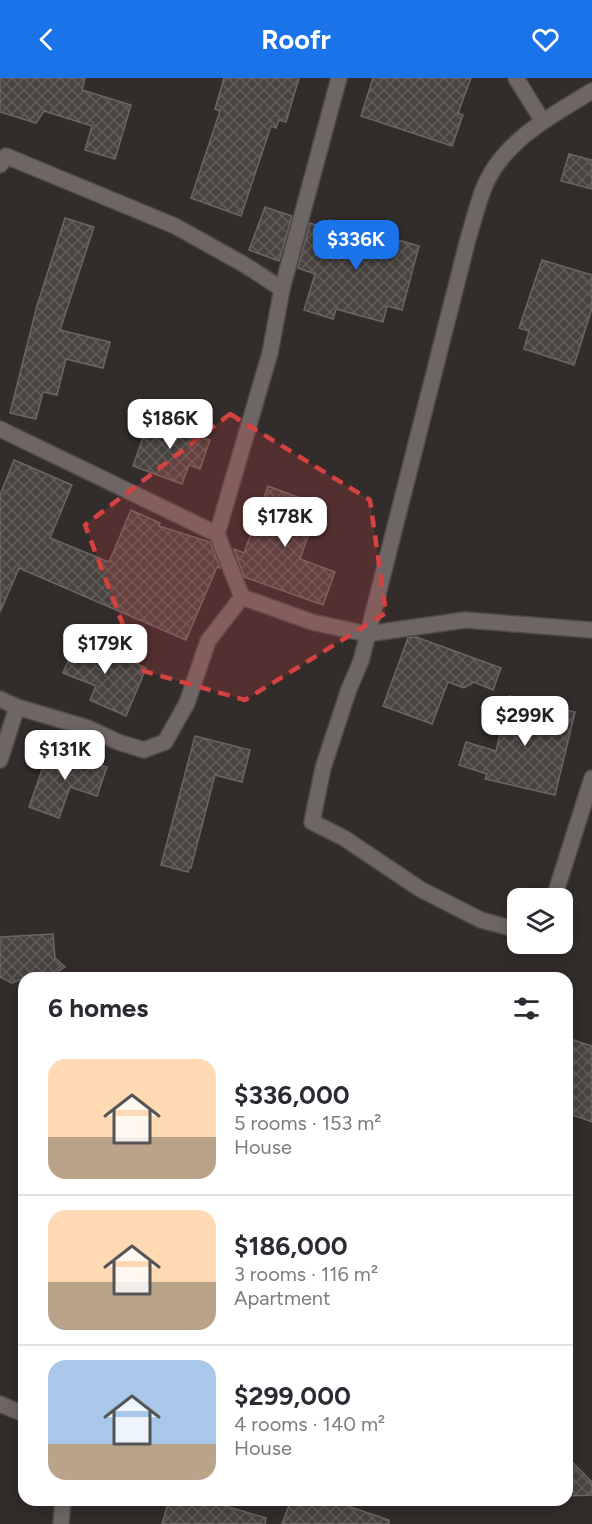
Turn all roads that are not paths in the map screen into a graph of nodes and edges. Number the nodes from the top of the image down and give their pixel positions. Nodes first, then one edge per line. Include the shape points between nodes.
1 (339, 78) edge
2 (516, 78) edge
3 (592, 92) edge
4 (542, 120) junction
5 (0, 165) edge
6 (282, 289) junction
7 (0, 429) edge
8 (217, 534) junction
9 (242, 597) junction
10 (592, 630) edge
11 (367, 634) junction
12 (0, 699) edge
13 (17, 707) junction
14 (0, 760) edge
15 (592, 778) edge
16 (557, 888) edge
17 (507, 927) edge
18 (0, 1404) edge
19 (18, 1412) edge
20 (62, 1506) edge
21 (61, 1524) edge

1 - 6 street
2 - 4 street
3 - 4 street
4 - 11 street via 504,154 484,188
5 - 6 street via 6,156 175,226
6 - 8 street via 270,353
7 - 8 street
8 - 9 street
9 - 11 street via 312,622
9 - 13 street via 208,641 187,703 165,742 144,750
10 - 11 street via 465,620
11 - 17 street via 323,768 312,822 344,838 420,890 481,920
12 - 13 street
13 - 14 street
15 - 16 street
18 - 19 street
20 - 21 street

